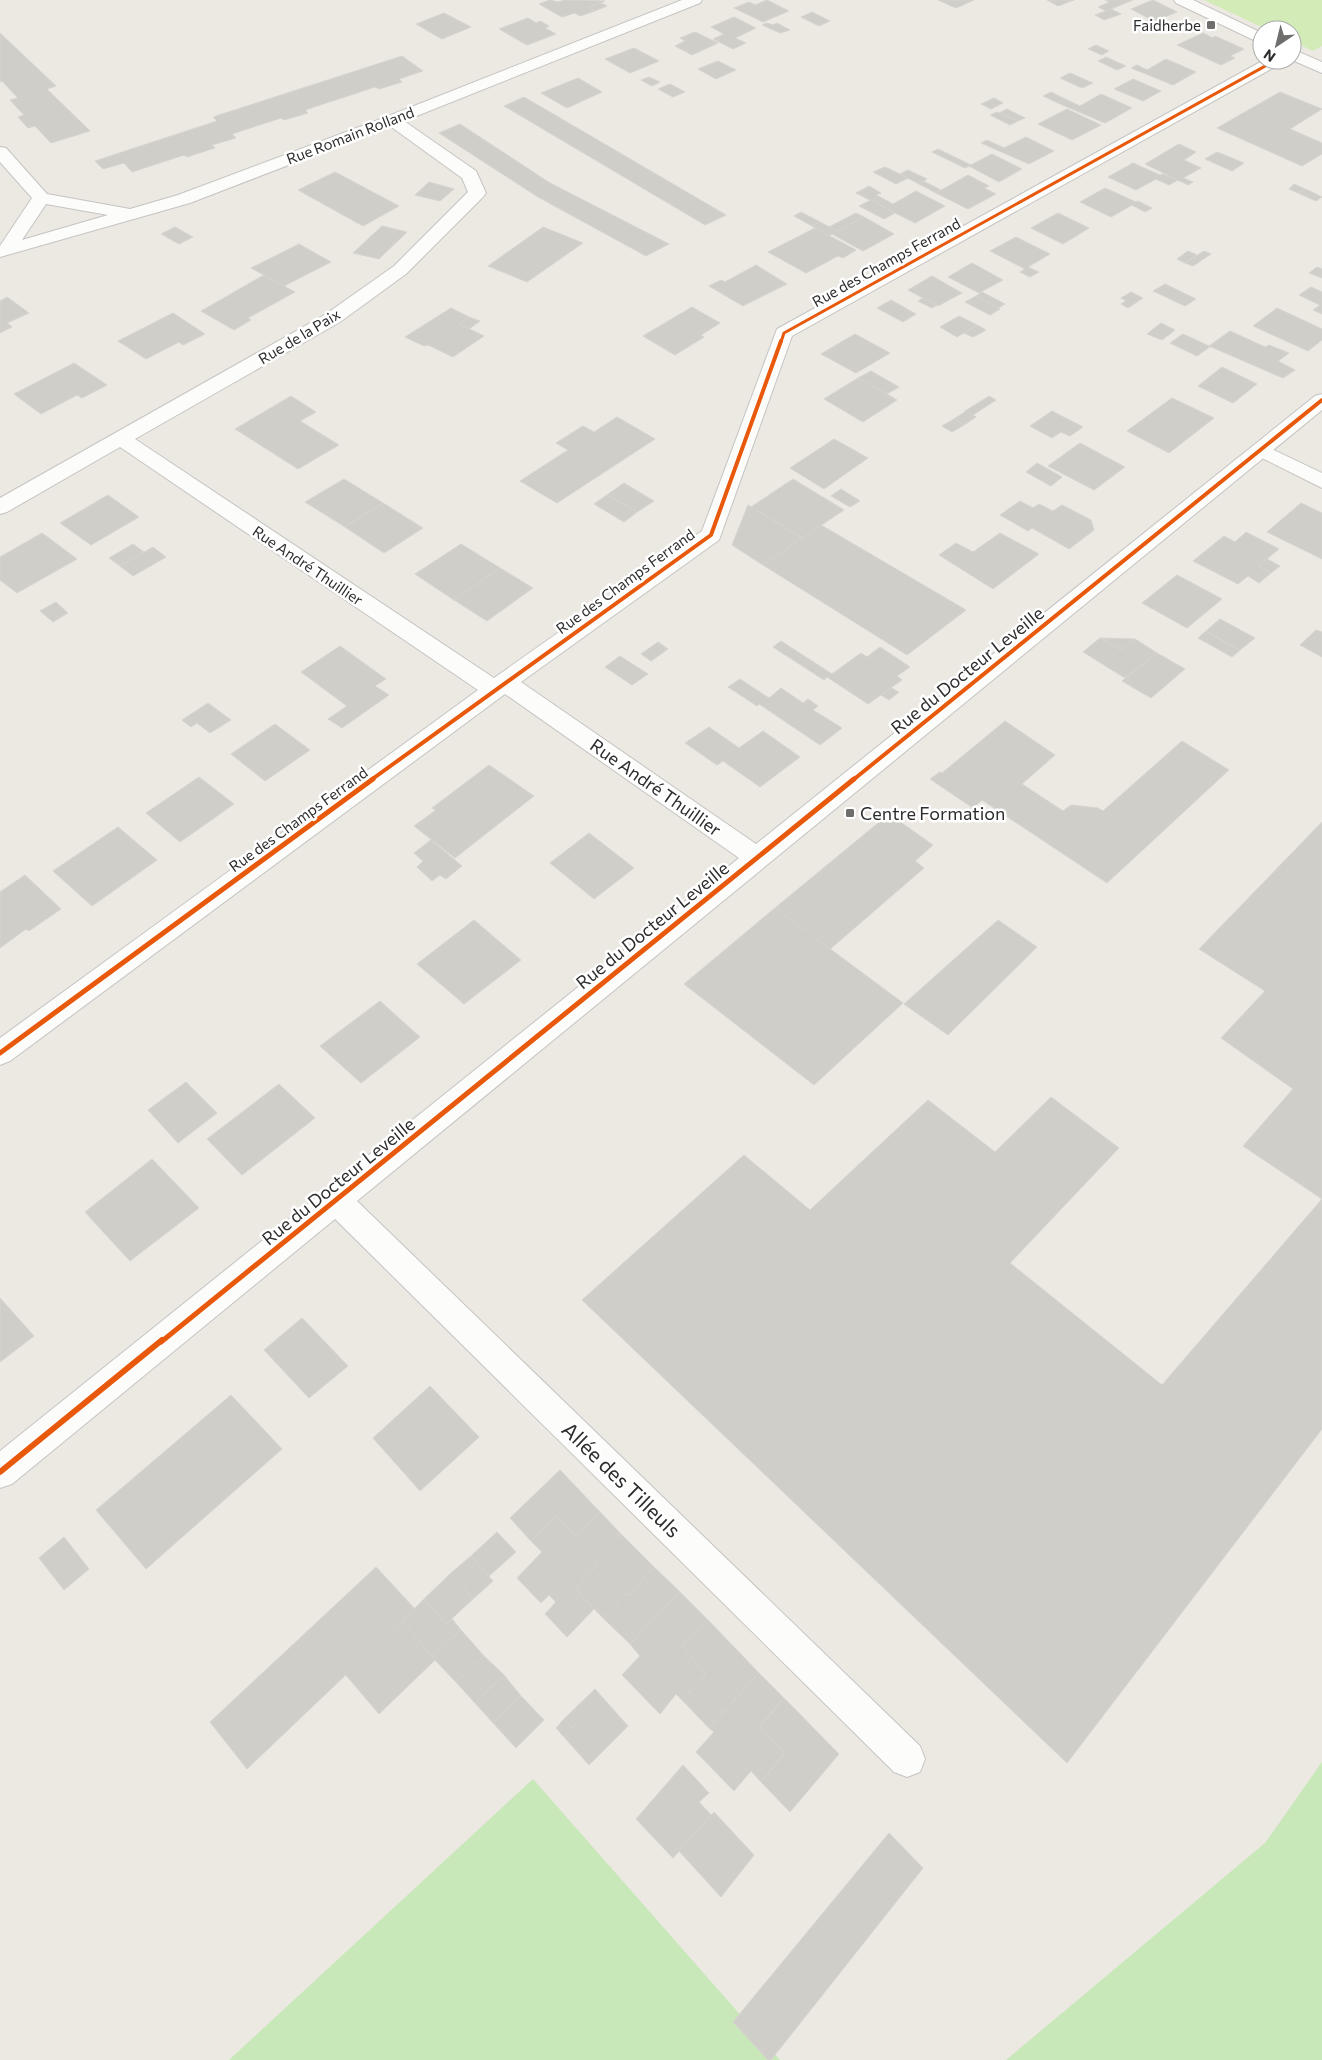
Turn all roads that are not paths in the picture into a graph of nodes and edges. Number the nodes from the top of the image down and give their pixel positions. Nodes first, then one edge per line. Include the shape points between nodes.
1 (651, 0) edge
2 (695, 0) edge
3 (1181, 0) edge
4 (670, 10) junction
5 (1252, 34) edge
6 (1302, 59) edge
7 (1322, 68) edge
8 (1258, 70) edge
9 (392, 120) junction
10 (0, 152) edge
11 (41, 198) junction
12 (132, 214) junction
13 (3, 251) edge
14 (1322, 400) edge
15 (121, 439) junction
16 (1261, 450) junction
17 (1322, 480) edge
18 (0, 507) edge
19 (500, 686) junction
20 (757, 858) junction
21 (0, 1053) edge
22 (336, 1200) junction
23 (0, 1472) edge
24 (907, 1759) dead end

1 - 4 street
2 - 4 street, Rue Romain Rolland
3 - 5 street
4 - 9 street, Rue Romain Rolland
6 - 7 street
8 - 19 street, Rue des Champs Ferrand via 784,333 711,535
9 - 12 street, Rue Romain Rolland via 184,199
9 - 15 street, Rue de la Paix via 470,175 477,193 400,270 333,318
10 - 11 street
11 - 12 street
11 - 13 street
12 - 13 street, Rue Romain Rolland
14 - 16 street, Rue du Docteur Leveille
15 - 18 street, Rue de la Paix
15 - 19 street, Rue André Thuillier
16 - 17 street
16 - 20 street, Rue du Docteur Leveille
19 - 20 street, Rue André Thuillier
19 - 21 street, Rue des Champs Ferrand
20 - 22 street, Rue du Docteur Leveille
22 - 23 street, Rue du Docteur Leveille
22 - 24 street, Allée des Tilleuls

